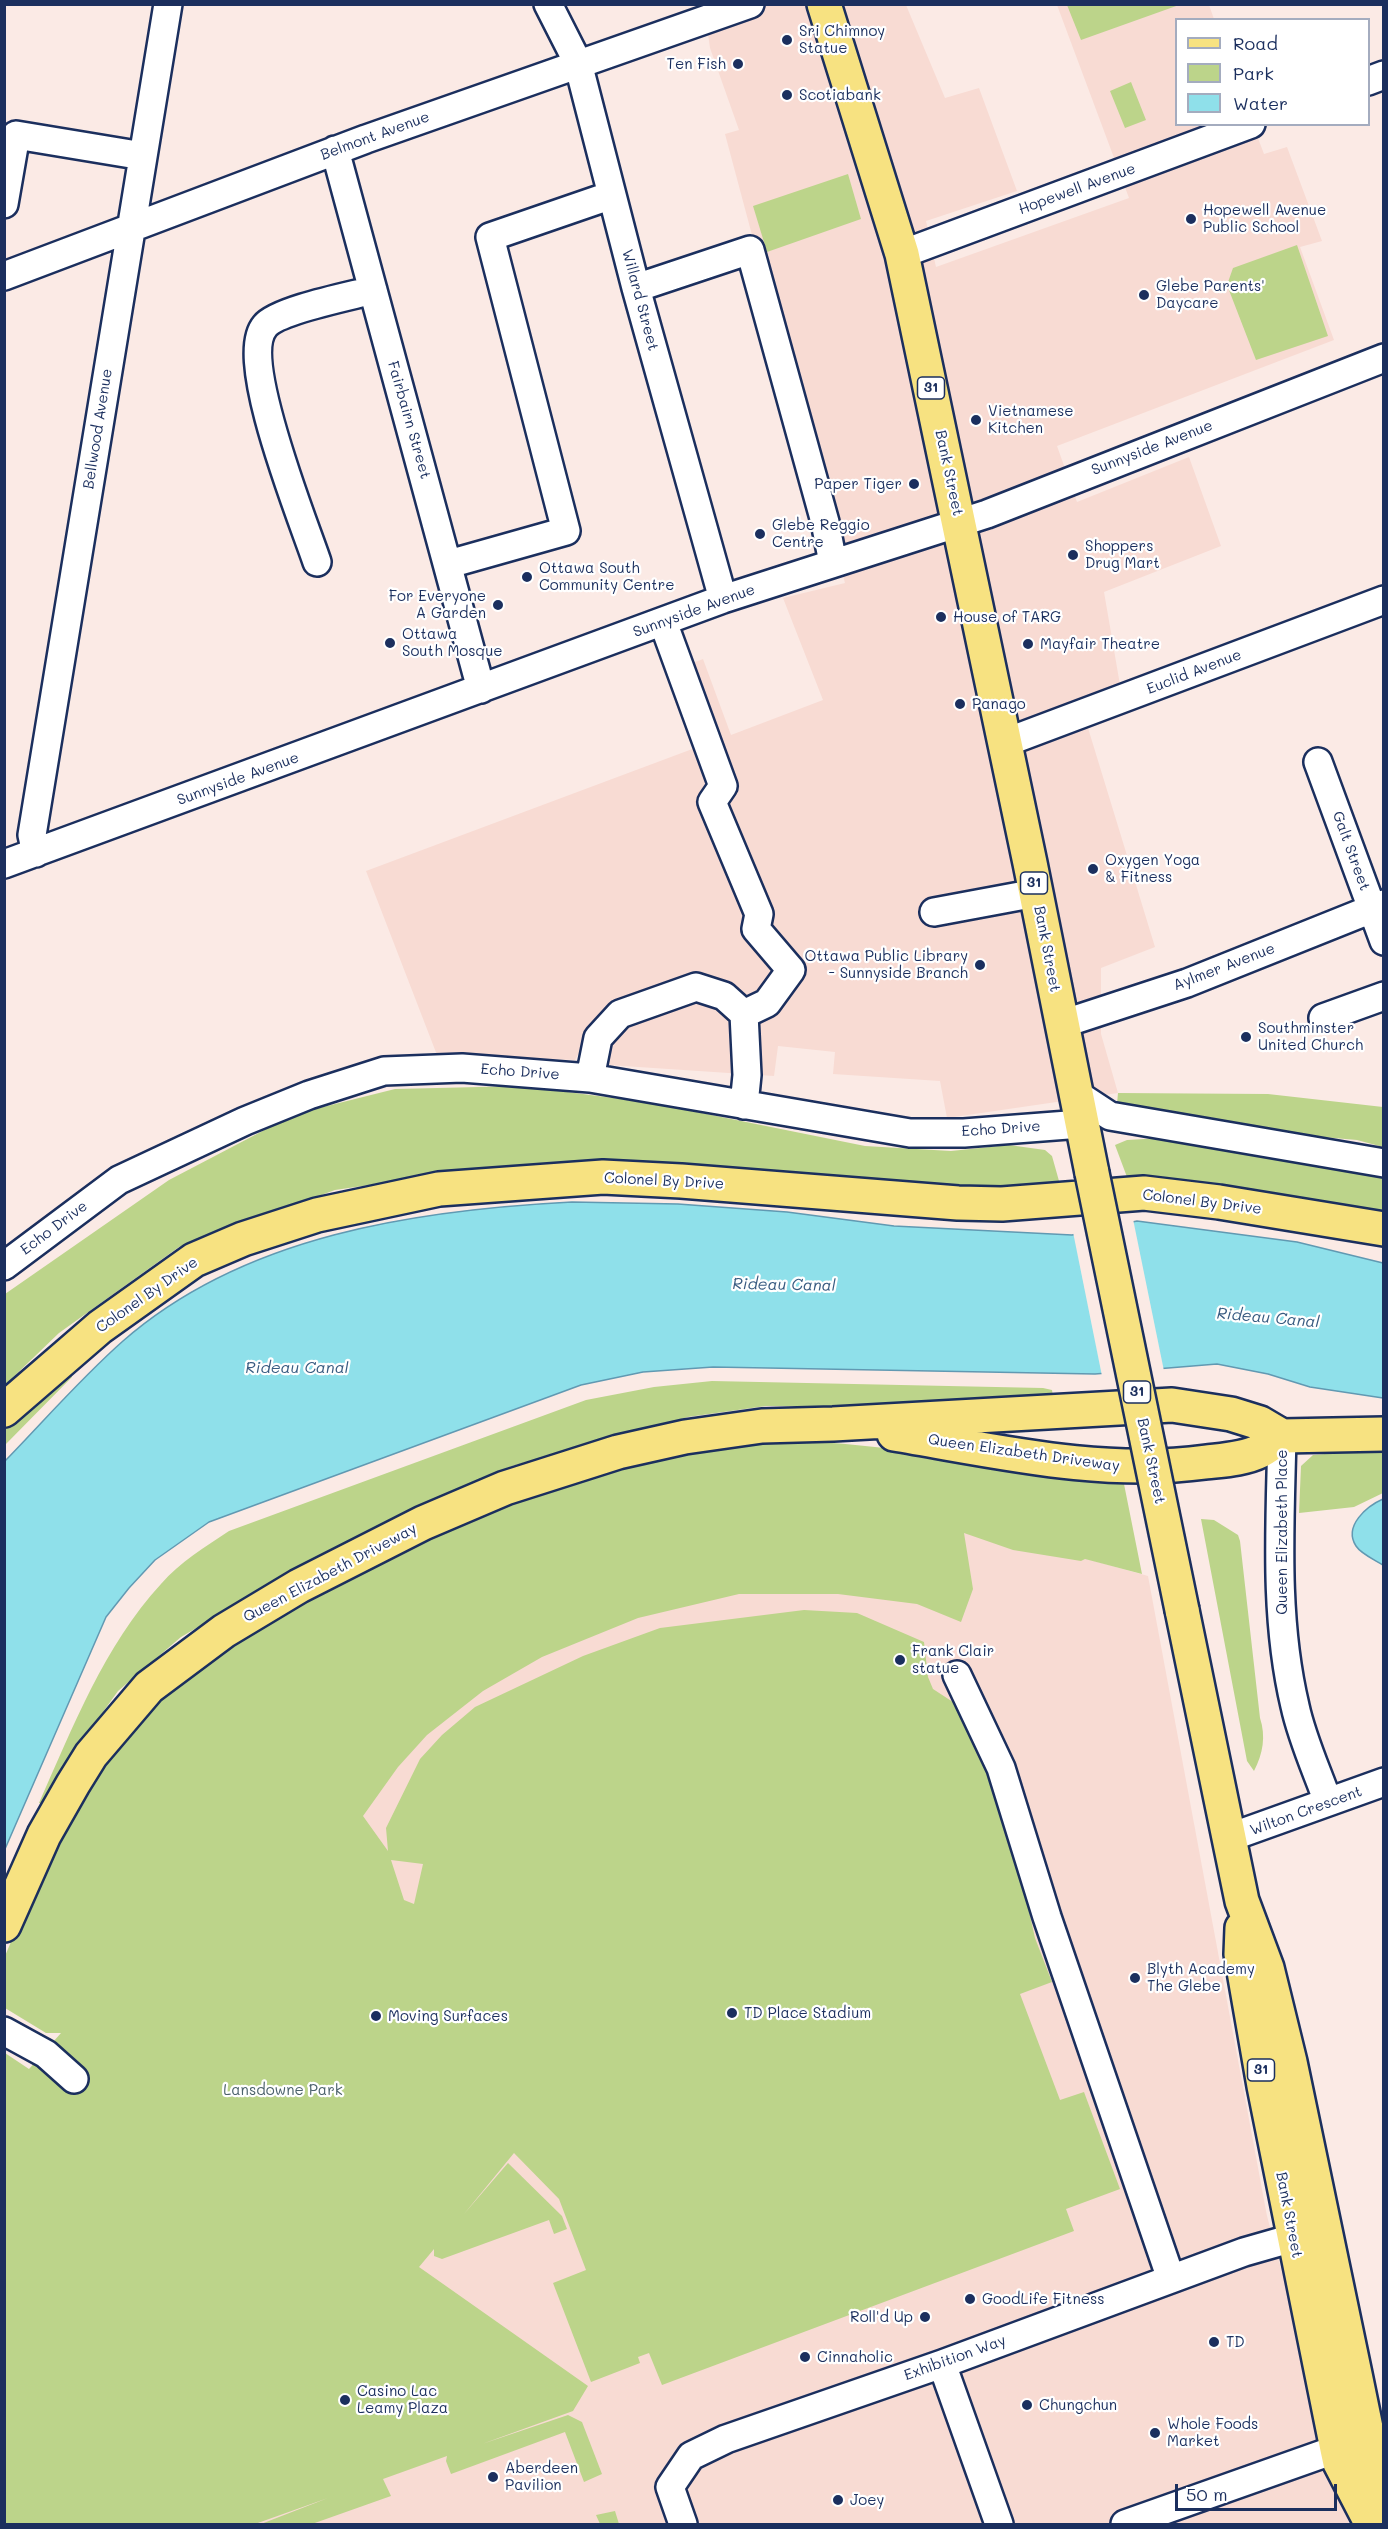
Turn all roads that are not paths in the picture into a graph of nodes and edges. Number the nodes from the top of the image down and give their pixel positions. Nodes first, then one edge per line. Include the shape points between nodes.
1 (168, 4) edge
2 (548, 4) edge
3 (750, 4) edge
4 (824, 4) edge
5 (578, 63) junction
6 (1246, 126) edge
7 (335, 150) junction
8 (143, 156) junction
9 (612, 195) junction
10 (4, 204) edge
11 (131, 228) junction
12 (902, 254) junction
13 (4, 276) edge
14 (636, 288) junction
15 (373, 290) junction
16 (1383, 358) edge
17 (960, 523) junction
18 (317, 562) dead end
19 (833, 563) junction
20 (449, 564) junction
21 (723, 599) junction
22 (1383, 600) edge
23 (663, 622) junction
24 (481, 689) junction
25 (1004, 743) junction
26 (1318, 762) dead end
27 (36, 854) junction
28 (4, 864) edge
29 (1036, 893) junction
30 (1378, 906) edge
31 (934, 912) dead end
32 (1383, 940) edge
33 (1383, 996) edge
34 (744, 1014) junction
35 (1323, 1018) dead end
36 (1062, 1024) junction
37 (590, 1078) junction
38 (744, 1106) junction
39 (1078, 1109) junction
40 (1383, 1163) edge
41 (1383, 1229) edge
42 (4, 1266) edge
43 (4, 1410) edge
44 (833, 1424) junction
45 (1383, 1434) edge
46 (1282, 1436) junction
47 (957, 1675) dead end
48 (1383, 1782) edge
49 (1328, 1802) junction
50 (1228, 1838) junction
51 (4, 1924) edge
52 (4, 2031) edge
53 (74, 2079) dead end
54 (1308, 2234) junction
55 (1172, 2279) junction
56 (942, 2364) junction
57 (1337, 2450) junction
58 (1370, 2522) edge
59 (683, 2524) edge
60 (999, 2524) edge
61 (1125, 2524) edge

1 - 8 street, Bellwood Avenue
2 - 5 street, Willard Street
3 - 5 street, Belmont Avenue
4 - 12 main road, Bank Street / 31
5 - 7 street, Belmont Avenue
5 - 9 street, Willard Street
6 - 12 street, Hopewell Avenue
7 - 11 street, Belmont Avenue
7 - 15 street, Fairbairn Street
8 - 10 street via 16,135
8 - 11 street, Bellwood Avenue
9 - 14 street, Willard Street
9 - 20 street via 490,237 566,531
11 - 13 street, Belmont Avenue
11 - 27 street, Bellwood Avenue via 32,835
12 - 17 main road, Bank Street / 31
14 - 19 street via 750,250
14 - 21 street, Willard Street
15 - 18 street via 313,305 266,324 256,348 266,414
15 - 20 street, Fairbairn Street
16 - 17 street, Sunnyside Avenue
17 - 19 street, Sunnyside Avenue
17 - 25 main road, Bank Street / 31
19 - 21 street, Sunnyside Avenue
20 - 24 street, Fairbairn Street
21 - 23 street, Sunnyside Avenue
22 - 25 street, Euclid Avenue
23 - 24 street, Sunnyside Avenue
23 - 34 street via 723,786 712,802 759,914 756,929 791,970 767,1003
24 - 27 street, Sunnyside Avenue
25 - 29 main road, Bank Street / 31
26 - 30 street, Galt Street
27 - 28 street, Sunnyside Avenue
29 - 31 street
29 - 36 main road, Bank Street / 31
30 - 32 street, Galt Street
30 - 36 street, Aylmer Avenue via 1187,983
33 - 35 street
34 - 37 street via 724,996 696,987 620,1014 598,1038
34 - 38 street
36 - 39 main road, Bank Street / 31
37 - 38 street, Echo Drive
37 - 42 street, Echo Drive via 462,1068 384,1071 341,1084 245,1121 118,1180
38 - 39 street, Echo Drive via 910,1132 964,1133
39 - 40 street
39 - 50 main road, Bank Street / 31, bridge
41 - 43 main road, Colonel By Drive via 1144,1193 1002,1204 958,1203 603,1177 440,1189 317,1215 194,1260 100,1327
44 - 46 main road, Queen Elizabeth Driveway via 1172,1405 1231,1414 1260,1423
44 - 46 main road, Queen Elizabeth Driveway via 1064,1462 1122,1467 1229,1459 1259,1452
44 - 51 main road, Queen Elizabeth Driveway via 762,1426 685,1437 618,1452 505,1488 348,1560 224,1631 149,1687 91,1755 44,1835
45 - 46 main road, Queen Elizabeth Driveway
46 - 49 street, Queen Elizabeth Place via 1282,1633 1295,1707
47 - 55 street via 1001,1768 1047,1917
48 - 49 street, Wilton Crescent
49 - 50 street, Wilton Crescent
50 - 54 main road, Bank Street / 31 via 1242,1901 1241,1954
52 - 53 street via 46,2054
54 - 55 street, Exhibition Way via 1244,2252
54 - 57 main road, Bank Street / 31
54 - 58 main road, Bank Street / 31 via 1372,2457
55 - 56 street, Exhibition Way
56 - 59 street, Exhibition Way via 726,2439 691,2456 670,2487
56 - 60 street
57 - 58 main road, Bank Street / 31
57 - 61 street

